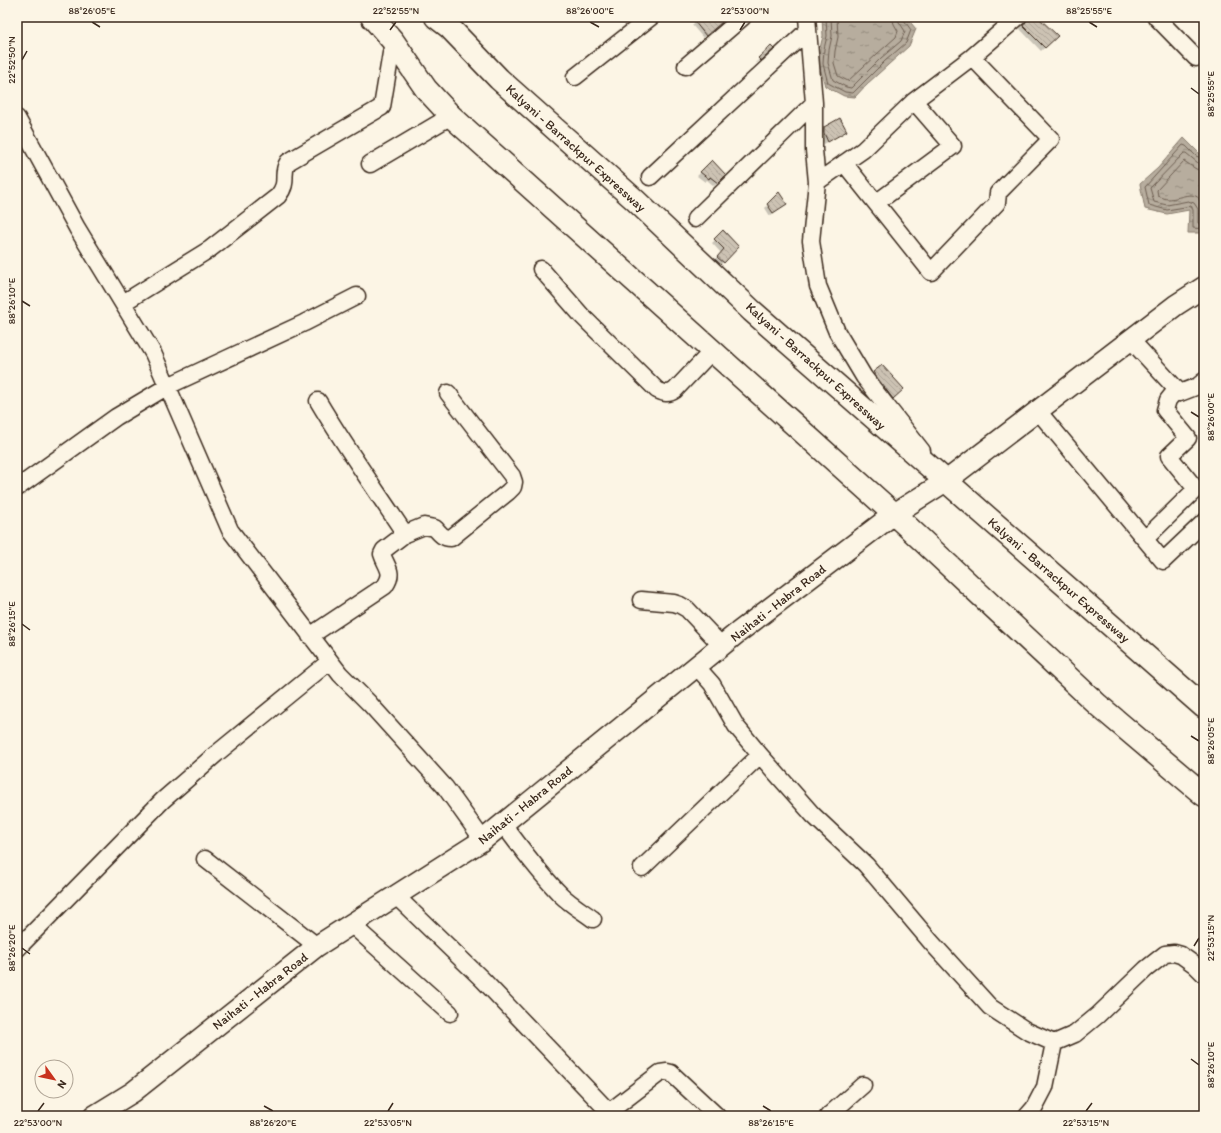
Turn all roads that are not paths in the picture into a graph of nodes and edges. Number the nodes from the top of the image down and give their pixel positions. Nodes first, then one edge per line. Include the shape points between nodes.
1 (372, 17) edge
2 (436, 17) edge
3 (651, 17) edge
4 (743, 17) edge
5 (1018, 17) edge
6 (1156, 17) edge
7 (808, 24) edge
8 (393, 41) junction
9 (972, 57) junction
10 (1196, 58) dead end
11 (686, 66) dead end
12 (575, 77) dead end
13 (914, 101) junction
14 (814, 103) junction
15 (451, 116) junction
16 (17, 118) edge
17 (844, 163) junction
18 (370, 164) dead end
19 (650, 178) dead end
20 (818, 182) junction
21 (876, 203) junction
22 (694, 219) dead end
23 (541, 269) dead end
24 (1204, 287) edge
25 (357, 296) dead end
26 (123, 303) junction
27 (1131, 340) junction
28 (713, 350) junction
29 (1204, 381) edge
30 (168, 386) junction
31 (1176, 390) junction
32 (448, 393) dead end
33 (318, 401) dead end
34 (1038, 411) junction
35 (946, 481) junction
36 (17, 488) edge
37 (894, 514) junction
38 (1204, 522) edge
39 (402, 535) junction
40 (1145, 539) junction
41 (641, 600) dead end
42 (310, 636) junction
43 (722, 646) junction
44 (330, 662) junction
45 (696, 666) junction
46 (1204, 707) edge
47 (760, 754) junction
48 (1204, 795) edge
49 (503, 824) junction
50 (483, 840) junction
51 (205, 859) dead end
52 (642, 868) dead end
53 (396, 896) junction
54 (593, 919) dead end
55 (351, 924) junction
56 (317, 946) junction
57 (17, 949) edge
58 (1204, 974) edge
59 (450, 1013) dead end
60 (1054, 1043) junction
61 (862, 1085) dead end
62 (611, 1114) edge
63 (94, 1116) edge
64 (717, 1116) edge
65 (828, 1116) edge
66 (1027, 1116) edge

1 - 8 highway
2 - 35 highway, Kalyani - Barrackpur Expressway via 499,79 635,200 752,310
3 - 12 street
4 - 11 street
5 - 9 street
6 - 10 street
7 - 14 street
7 - 19 street
8 - 15 highway via 426,89
8 - 26 street via 382,106 288,162 284,170 284,186 278,196 210,249
9 - 13 street
9 - 21 street via 1051,139 998,193 997,203 931,272
13 - 17 street via 863,150
13 - 21 street via 953,146
14 - 20 street via 814,150
14 - 22 street
15 - 18 street
15 - 28 highway
16 - 26 street
17 - 20 street
17 - 21 street
20 - 35 street via 811,241 818,286 837,332 864,377
23 - 28 street via 582,316 657,390 670,394
24 - 27 main road, Naihati - Habra Road
25 - 30 street
26 - 30 street via 153,353
27 - 31 street
27 - 34 main road, Naihati - Habra Road
28 - 37 highway
29 - 31 street via 1180,393
30 - 36 street via 116,417
30 - 42 street via 230,530
31 - 40 street via 1168,400 1165,410 1188,438 1169,456 1196,489
32 - 39 street via 512,476 513,487 451,538 441,536 435,528 424,526
33 - 39 street via 401,528
34 - 35 main road, Naihati - Habra Road
34 - 40 street
35 - 37 main road, Naihati - Habra Road
35 - 46 highway, Kalyani - Barrackpur Expressway
37 - 43 main road, Naihati - Habra Road
37 - 48 highway via 1098,705
38 - 40 street via 1163,561
39 - 42 street via 382,554 390,573 385,586
41 - 43 street via 680,605 687,609
42 - 44 street
43 - 45 main road, Naihati - Habra Road
44 - 50 street via 445,787
44 - 57 street via 163,800
45 - 47 street via 712,684 736,726
45 - 49 main road, Naihati - Habra Road
47 - 52 street
47 - 60 street via 813,815 866,865 931,942 990,1006 1027,1031
49 - 50 main road, Naihati - Habra Road
49 - 54 street via 553,887
50 - 53 main road, Naihati - Habra Road
51 - 56 street
53 - 55 main road, Naihati - Habra Road
53 - 62 street via 483,980
55 - 56 main road, Naihati - Habra Road
55 - 59 street
56 - 63 main road, Naihati - Habra Road via 133,1092
58 - 60 street via 1181,955 1165,954 1080,1030
60 - 66 street via 1045,1087
61 - 65 street
62 - 64 street via 660,1072 668,1072

